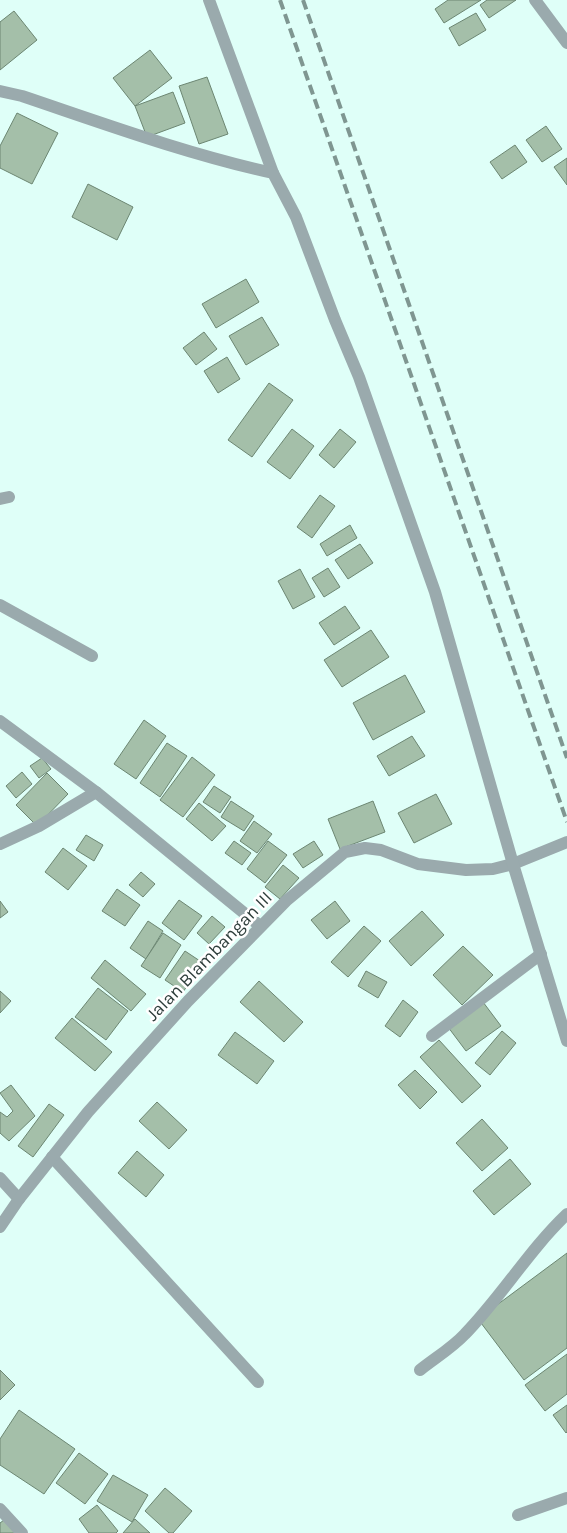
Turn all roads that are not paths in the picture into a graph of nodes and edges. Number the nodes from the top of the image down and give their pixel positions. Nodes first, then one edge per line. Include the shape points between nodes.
1 (208, 0) edge
2 (535, 0) edge
3 (567, 43) edge
4 (0, 91) edge
5 (273, 173) junction
6 (0, 605) edge
7 (92, 656) dead end
8 (0, 721) edge
9 (96, 792) junction
10 (567, 842) edge
11 (0, 844) edge
12 (513, 864) junction
13 (260, 926) junction
14 (541, 954) junction
15 (432, 1036) dead end
16 (567, 1041) edge
17 (52, 1157) junction
18 (0, 1178) edge
19 (19, 1199) junction
20 (567, 1214) edge
21 (0, 1227) edge
22 (420, 1370) dead end
23 (258, 1382) dead end
24 (567, 1498) edge
25 (0, 1509) edge
26 (518, 1515) dead end
27 (22, 1533) edge

1 - 5 street
2 - 3 street
4 - 5 street via 172,147
5 - 12 street via 296,217 359,377 435,592
6 - 7 street
8 - 9 street
9 - 11 street via 39,826
9 - 13 street
10 - 12 street, Jalan Blambangan III
12 - 13 street, Jalan Blambangan III via 466,870 418,864 382,850 365,848 345,852
12 - 14 street
13 - 17 street, Jalan Blambangan III via 88,1112
14 - 15 street
14 - 16 street
17 - 19 street, Jalan Blambangan III
17 - 23 street
18 - 19 street
19 - 21 street, Jalan Blambangan III
20 - 22 street via 549,1231 464,1335
24 - 26 street
25 - 27 street

